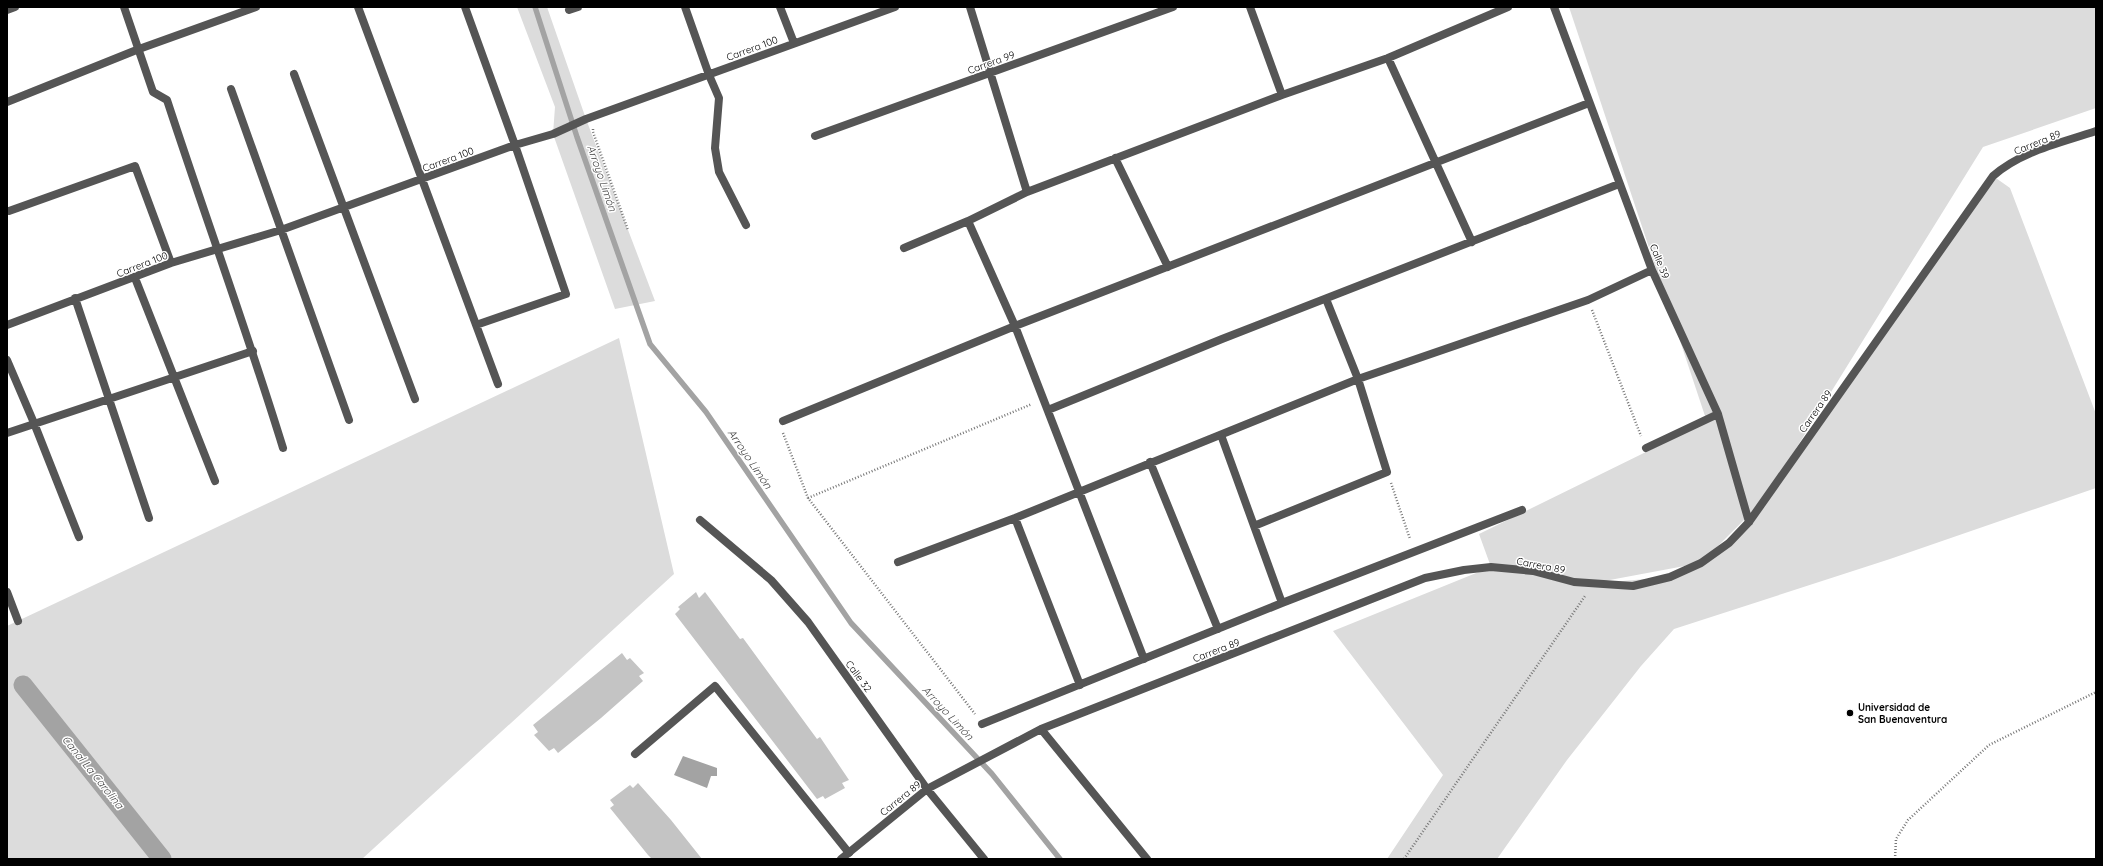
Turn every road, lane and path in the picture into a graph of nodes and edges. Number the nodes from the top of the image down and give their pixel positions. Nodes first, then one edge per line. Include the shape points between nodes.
1 (15, 7) edge
2 (124, 7) edge
3 (256, 7) edge
4 (358, 7) edge
5 (465, 7) edge
6 (578, 7) edge
7 (685, 7) edge
8 (780, 7) edge
9 (895, 7) edge
10 (970, 7) edge
11 (1173, 7) edge
12 (1250, 7) edge
13 (1508, 7) edge
14 (1554, 7) edge
15 (881, 9) edge
16 (7, 10) edge
17 (569, 10) dead end
18 (794, 43) junction
19 (139, 48) junction
20 (1388, 58) junction
21 (990, 73) junction
22 (294, 74) dead end
23 (709, 75) junction
24 (231, 89) dead end
25 (1282, 95) junction
26 (7, 102) edge
27 (1589, 103) junction
28 (598, 115) junction
29 (2096, 131) edge
30 (815, 136) dead end
31 (515, 145) junction
32 (1115, 158) junction
33 (1434, 164) junction
34 (422, 179) junction
35 (1619, 184) junction
36 (1027, 192) junction
37 (344, 208) junction
38 (9, 211) dead end
39 (968, 221) junction
40 (746, 225) dead end
41 (281, 230) junction
42 (628, 230) dead end
43 (1472, 242) junction
44 (904, 248) dead end
45 (216, 249) junction
46 (171, 263) junction
47 (1168, 267) junction
48 (1652, 270) junction
49 (135, 278) junction
50 (75, 298) junction
51 (1326, 298) junction
52 (1588, 300) junction
53 (7, 325) edge
54 (476, 325) junction
55 (1016, 326) junction
56 (253, 351) junction
57 (7, 360) edge
58 (173, 377) junction
59 (1358, 379) junction
60 (498, 384) dead end
61 (108, 399) junction
62 (415, 399) dead end
63 (1044, 400) junction
64 (1048, 410) junction
65 (1718, 414) junction
66 (349, 420) dead end
67 (783, 421) joint
68 (34, 423) junction
69 (7, 433) edge
70 (1221, 435) junction
71 (283, 448) dead end
72 (1646, 448) joint
73 (1150, 462) junction
74 (1387, 472) junction
75 (215, 481) dead end
76 (1078, 491) junction
77 (808, 498) junction
78 (1522, 510) dead end
79 (149, 518) dead end
80 (1015, 518) junction
81 (700, 520) dead end
82 (1750, 522) junction
83 (1254, 526) junction
84 (79, 536) dead end
85 (1415, 551) junction
86 (898, 562) dead end
87 (1594, 583) junction
88 (7, 592) edge
89 (1282, 603) junction
90 (18, 621) dead end
91 (1218, 629) junction
92 (1144, 659) junction
93 (1080, 685) junction
94 (2096, 692) edge
95 (982, 724) joint
96 (1041, 729) junction
97 (635, 754) dead end
98 (927, 788) junction
99 (849, 853) junction
100 (841, 859) edge
101 (984, 859) edge
102 (1147, 859) edge
103 (1404, 859) edge
104 (1895, 859) edge

1 - 16 street
2 - 19 street
3 - 19 street
4 - 34 street
5 - 31 street
6 - 17 street
7 - 23 street
8 - 18 street
9 - 15 street, Carrera 100
10 - 21 street
11 - 21 street, Carrera 99
12 - 25 street
13 - 20 street
14 - 27 street, Calle 39
15 - 18 street, Carrera 100
18 - 23 street, Carrera 100
19 - 26 street
19 - 45 street via 153,92 168,100
20 - 25 street
20 - 33 street
21 - 30 street, Carrera 99
21 - 36 street
22 - 37 street
23 - 28 street, Carrera 100
23 - 40 street via 719,98 715,148 719,172
24 - 41 street
25 - 32 street
27 - 33 street
27 - 35 street, Calle 39
28 - 31 street, Carrera 100 via 553,134
28 - 42 path via 592,132
29 - 82 street, Carrera 89 via 2022,157 1993,176
31 - 34 street, Carrera 100
31 - 54 street via 566,294
32 - 36 street
32 - 47 street
33 - 43 street
33 - 47 street
34 - 37 street, Carrera 100
34 - 54 street
35 - 43 street
35 - 48 street, Calle 39
36 - 39 street
37 - 41 street, Carrera 100
37 - 62 street
38 - 46 street via 135,166
39 - 44 street
39 - 55 street
41 - 45 street, Carrera 100
41 - 66 street
43 - 51 street
45 - 46 street, Carrera 100
45 - 56 street
46 - 49 street, Carrera 100
47 - 55 street
48 - 52 street
48 - 65 street, Calle 39
49 - 50 street, Carrera 100
49 - 58 street
50 - 53 street, Carrera 100
50 - 61 street
51 - 59 street
51 - 64 street
52 - 59 street
52 - 72 path
54 - 60 street
55 - 63 street
55 - 67 street
56 - 58 street
56 - 71 street
57 - 68 street
58 - 61 street
58 - 75 street
59 - 70 street
59 - 74 street
61 - 68 street
61 - 79 street
63 - 64 street
63 - 77 path
64 - 76 street
65 - 72 street
65 - 82 street, Calle 39
67 - 77 path via 782,430
68 - 69 street
68 - 84 street
70 - 73 street
70 - 83 street
73 - 76 street
73 - 91 street
74 - 83 street
74 - 85 path
76 - 80 street
76 - 92 street
77 - 95 path
78 - 85 street
80 - 86 street
80 - 93 street
81 - 98 street, Calle 32 via 771,580 808,622
82 - 87 street, Carrera 89 via 1730,543 1701,563 1670,577 1633,586
83 - 89 street
85 - 89 street
87 - 96 street, Carrera 89 via 1574,582 1533,572 1491,567 1425,578
87 - 103 path
88 - 90 street
89 - 91 street
91 - 92 street
92 - 93 street
93 - 95 street
94 - 104 path via 1989,745 1908,820 1896,839
96 - 98 street, Carrera 89
96 - 102 street
97 - 99 street via 715,686
98 - 99 street, Carrera 89
98 - 101 street, Calle 32
99 - 100 street, Carrera 89

